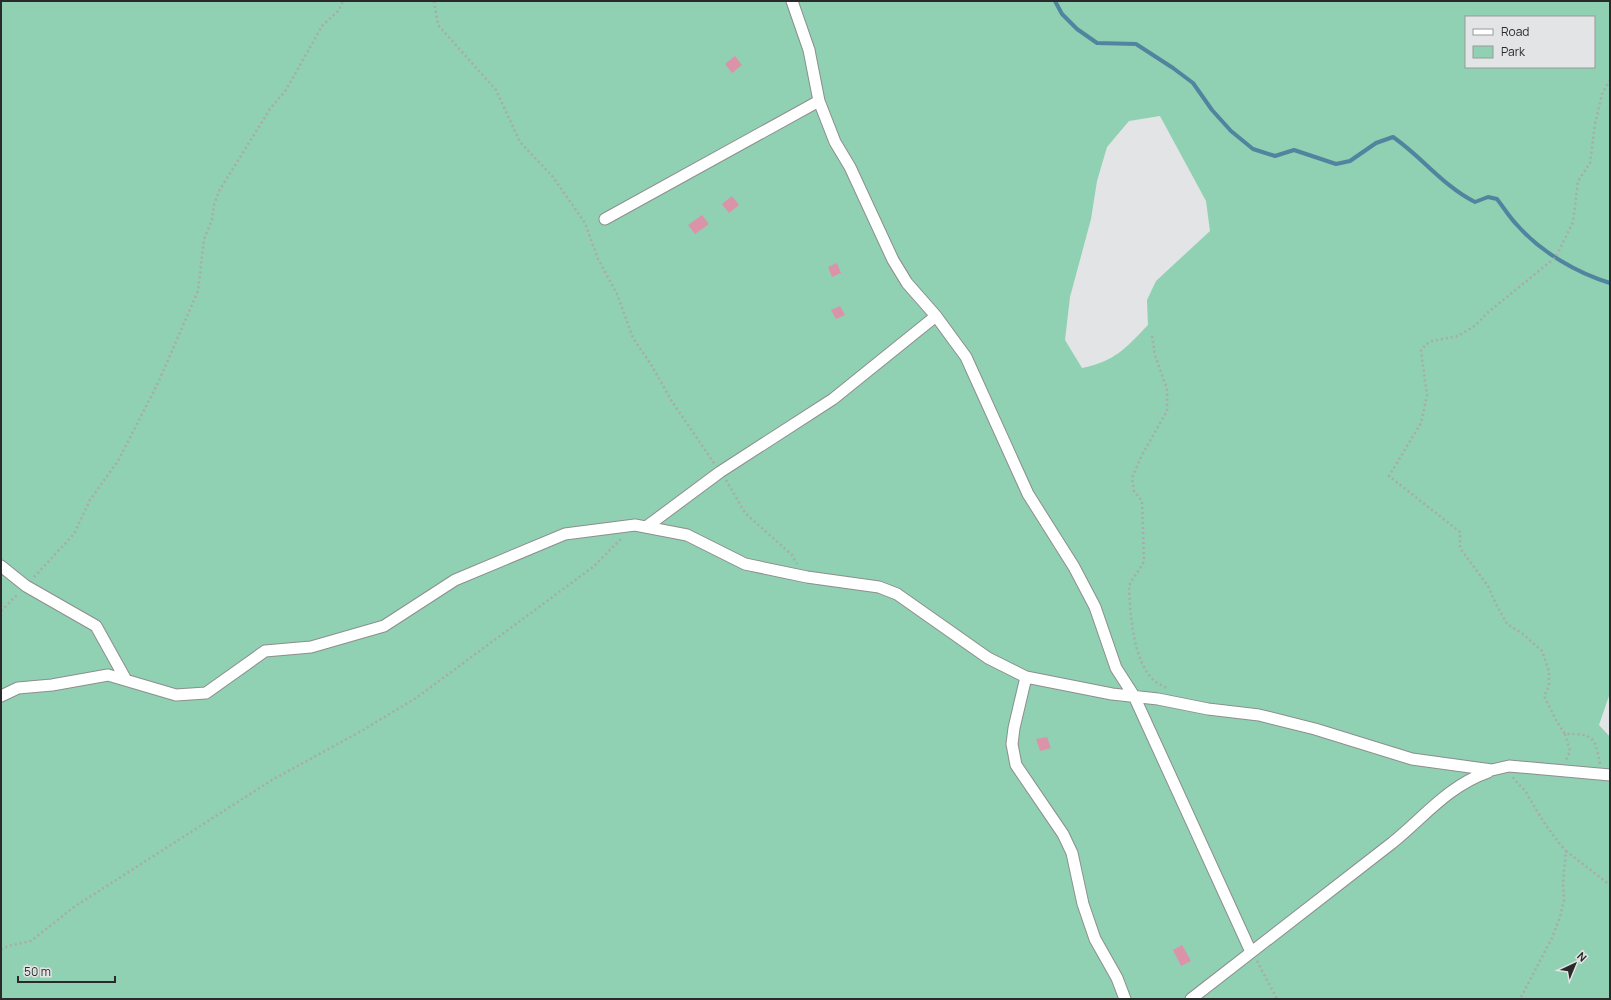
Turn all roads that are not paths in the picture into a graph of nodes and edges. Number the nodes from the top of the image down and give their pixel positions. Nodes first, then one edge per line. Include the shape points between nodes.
1 (792, 1) edge
2 (819, 101) junction
3 (605, 219) dead end
4 (936, 316) junction
5 (640, 526) junction
6 (1, 566) edge
7 (1026, 677) junction
8 (126, 680) junction
9 (1, 696) edge
10 (1134, 696) junction
11 (1492, 770) junction
12 (1606, 774) edge
13 (1251, 952) junction
14 (1125, 999) edge
15 (1191, 999) edge

1 - 2 street via 809,50
2 - 3 street
2 - 4 street via 830,131 850,167 893,260 907,283
4 - 5 street via 833,399
4 - 10 street via 966,356 1028,494 1081,580 1095,607 1116,668
5 - 7 street via 687,535 746,564 806,577 879,587 897,594 988,658
5 - 8 street via 565,534 455,580 384,626 311,647 265,651 206,693 176,695
6 - 8 street via 26,586 96,626
7 - 10 street
7 - 14 street via 1012,744 1016,765 1064,834 1072,853 1083,904 1095,939 1117,978
8 - 9 street via 108,675 18,688
10 - 11 street via 1259,715 1315,729 1412,759
10 - 13 street
11 - 12 street via 1509,766
11 - 13 street via 1455,787 1393,842
13 - 15 street

